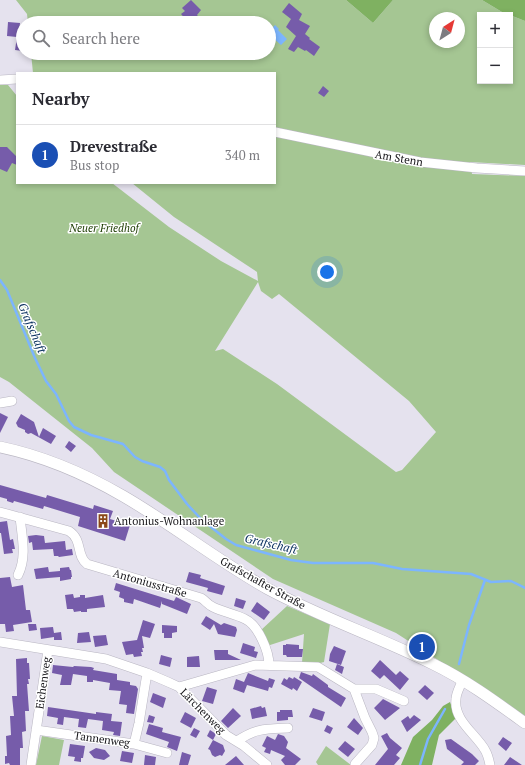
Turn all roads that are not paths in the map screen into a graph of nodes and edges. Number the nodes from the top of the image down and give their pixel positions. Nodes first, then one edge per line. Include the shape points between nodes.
1 (16, 79) edge
2 (0, 80) edge
3 (276, 132) edge
4 (525, 172) edge
5 (12, 401) dead end
6 (0, 403) edge
7 (0, 447) edge
8 (0, 512) edge
9 (20, 517) junction
10 (18, 575) dead end
11 (0, 642) edge
12 (48, 650) junction
13 (269, 665) junction
14 (147, 673) junction
15 (462, 681) junction
16 (179, 687) junction
17 (354, 690) junction
18 (404, 701) dead end
19 (525, 723) edge
20 (288, 728) dead end
21 (36, 730) junction
22 (237, 741) junction
23 (134, 744) junction
24 (167, 753) dead end
25 (355, 764) edge
26 (31, 765) edge
27 (267, 765) edge
28 (490, 765) edge

1 - 2 street
3 - 4 street, Am Stenn via 420,162
5 - 6 street
7 - 15 street, Grafschafter Straße via 46,460 94,480 268,589 435,665
8 - 9 street, Antoniusstraße
9 - 10 street via 23,556
9 - 13 street, Antoniusstraße via 71,532 76,537 84,561 88,564 201,598 214,608 247,620 262,640 269,656
11 - 12 street, Eichenweg
12 - 14 street, Lärchenweg via 100,658
12 - 21 street, Eichenweg
13 - 16 street via 250,666
13 - 17 street via 316,666
14 - 16 street, Lärchenweg
14 - 23 street
15 - 19 street, Grafschafter Straße
15 - 28 street via 456,699 457,709 468,729 485,750
16 - 22 street, Lärchenweg via 222,731
17 - 18 street via 376,689
17 - 25 street via 374,738 367,752
20 - 22 street, Lärchenweg via 253,731
21 - 23 street, Tannenweg
21 - 26 street, Eichenweg
22 - 27 street, Lärchenweg
23 - 24 street, Tannenweg

